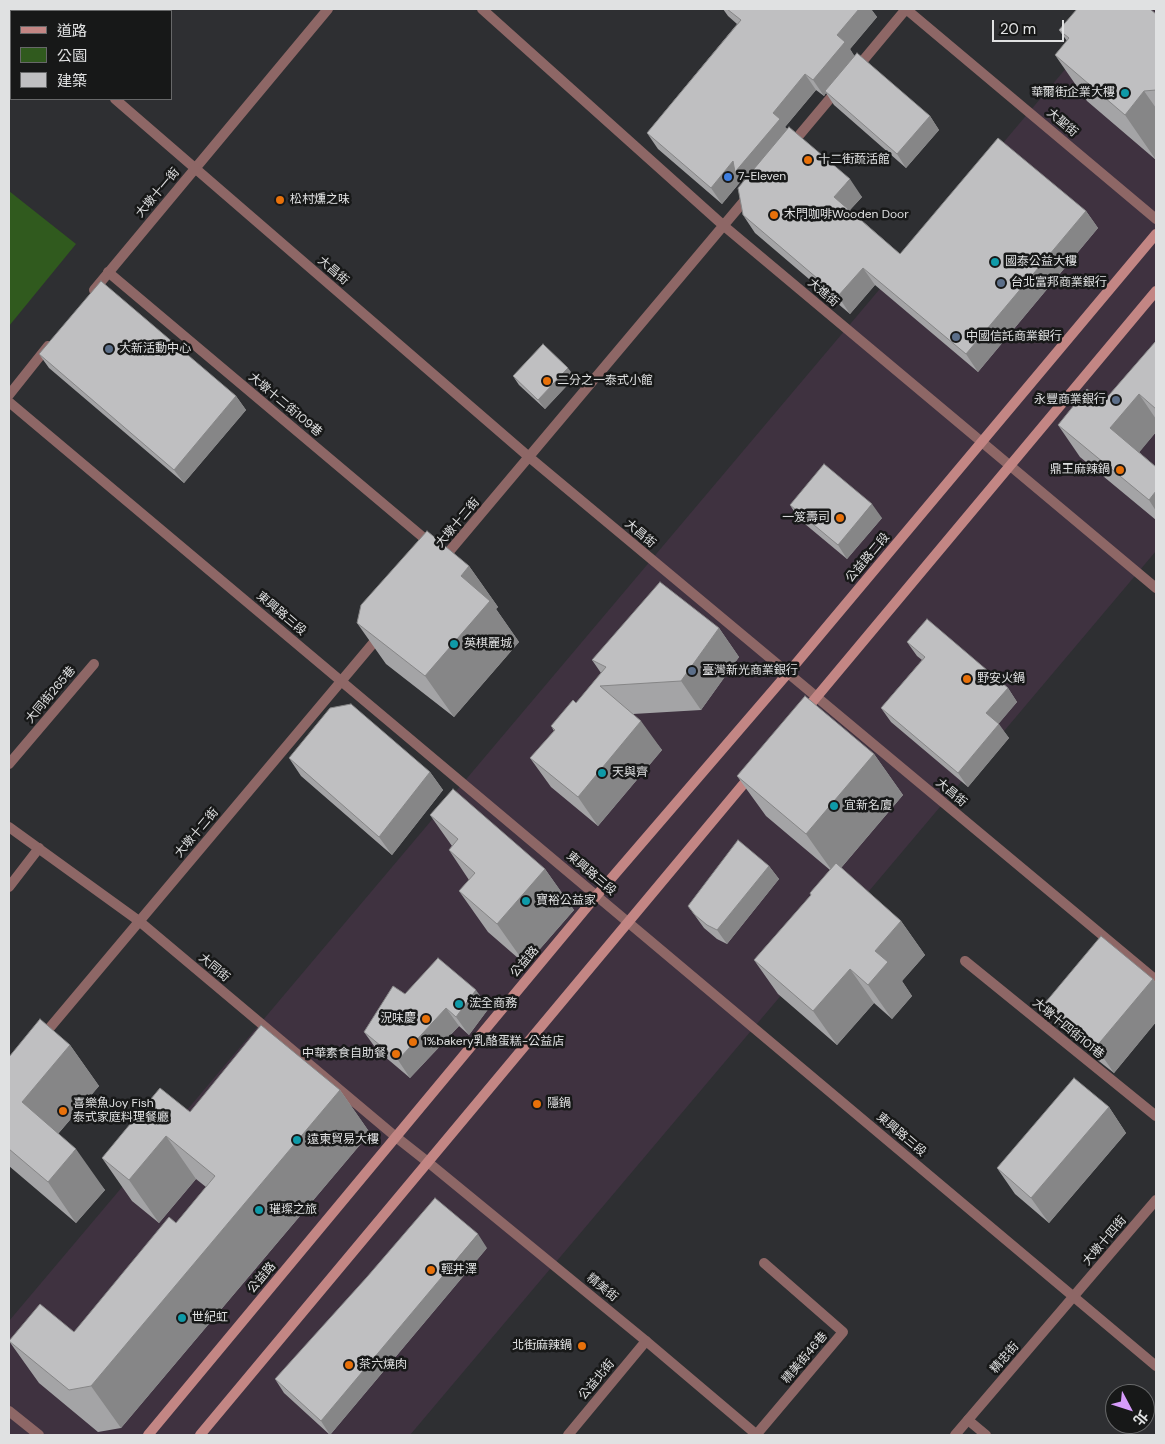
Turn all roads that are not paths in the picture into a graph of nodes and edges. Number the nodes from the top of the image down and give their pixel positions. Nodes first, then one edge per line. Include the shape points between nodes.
1 (328, 9) edge
2 (482, 9) edge
3 (906, 9) edge
4 (116, 100) edge
5 (787, 151) edge
6 (195, 168) junction
7 (755, 188) edge
8 (1156, 219) edge
9 (724, 226) junction
10 (1156, 234) edge
11 (108, 272) junction
12 (1156, 291) edge
13 (90, 295) edge
14 (52, 341) edge
15 (9, 394) edge
16 (9, 402) edge
17 (982, 442) junction
18 (529, 457) junction
19 (1009, 465) junction
20 (446, 556) junction
21 (434, 570) edge
22 (1156, 588) edge
23 (389, 624) edge
24 (94, 664) dead end
25 (788, 673) junction
26 (341, 680) junction
27 (816, 697) junction
28 (798, 719) edge
29 (9, 764) edge
30 (760, 764) edge
31 (9, 827) edge
32 (39, 848) junction
33 (9, 887) edge
34 (597, 895) junction
35 (139, 921) junction
36 (628, 922) junction
37 (965, 961) dead end
38 (1156, 980) edge
39 (34, 1046) edge
40 (1156, 1116) edge
41 (396, 1137) junction
42 (429, 1163) junction
43 (1156, 1200) edge
44 (764, 1263) dead end
45 (1074, 1298) junction
46 (646, 1341) junction
47 (1156, 1366) edge
48 (9, 1411) edge
49 (968, 1420) junction
50 (39, 1435) edge
51 (148, 1435) edge
52 (200, 1435) edge
53 (568, 1435) edge
54 (756, 1435) edge
55 (955, 1435) edge
56 (986, 1435) edge

1 - 6 street, 大墩十一街
2 - 9 street, 大進街
3 - 5 street
3 - 8 street, 大聖街
4 - 6 street, 大昌街
6 - 11 street, 大墩十一街
6 - 18 street, 大昌街
7 - 9 street, 大墩十二街
9 - 17 street, 大進街
9 - 18 street, 大墩十二街
10 - 17 main road, 公益路二段
11 - 13 street, 大墩十一街
11 - 20 street, 大墩十二街109巷
12 - 19 main road
14 - 15 street
16 - 26 street, 東興路三段
17 - 19 street, 大進街
17 - 25 main road, 公益路二段
18 - 20 street, 大墩十二街
18 - 25 street, 大昌街
19 - 22 street, 大進街
19 - 27 main road
20 - 21 street, 大墩十二街
23 - 26 street, 大墩十二街
24 - 29 street, 大同街265巷
25 - 27 street, 大昌街
25 - 34 main road, 公益路二段
26 - 34 street, 東興路三段
26 - 35 street, 大墩十二街
27 - 28 main road
27 - 38 street, 大昌街
30 - 36 main road
31 - 32 street, 大同街
32 - 33 street
32 - 35 street, 大同街
34 - 36 street, 東興路三段
34 - 41 main road, 公益路
35 - 39 street, 大墩十二街
35 - 41 street, 大同街
36 - 42 main road
36 - 45 street, 東興路三段
37 - 40 street, 大墩十四街101巷
41 - 42 street
41 - 51 main road, 公益路
42 - 46 street, 精美街
42 - 52 main road
43 - 45 street, 大墩十四街
44 - 54 street, 精美街46巷 via 844,1332
45 - 47 street, 東興路三段
45 - 49 street, 精忠街
46 - 53 street, 公益北街
46 - 54 street, 精美街
48 - 50 street
49 - 55 street, 精忠街
49 - 56 street

